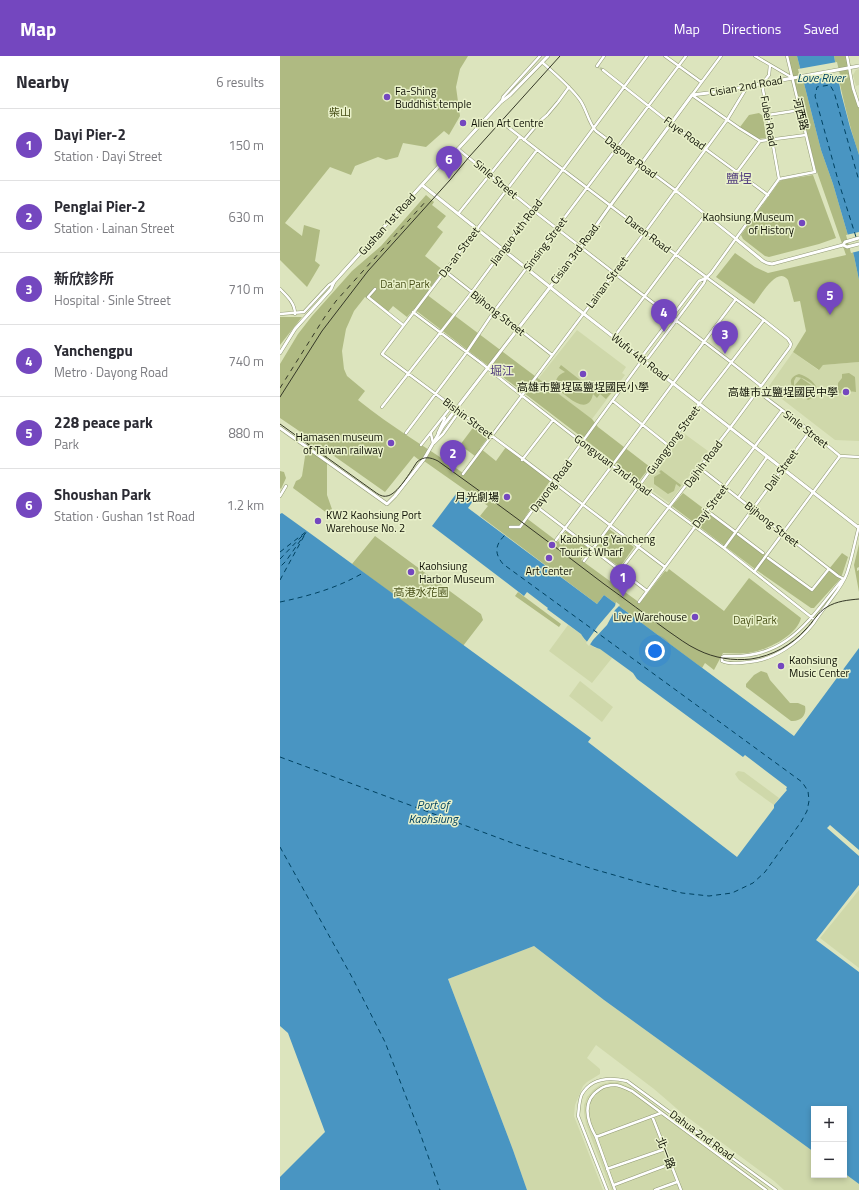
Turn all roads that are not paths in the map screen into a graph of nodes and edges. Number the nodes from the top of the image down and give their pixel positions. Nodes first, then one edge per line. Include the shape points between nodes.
1 (540, 56) edge
2 (548, 56) edge
3 (604, 56) edge
4 (647, 56) edge
5 (665, 56) edge
6 (686, 56) edge
7 (721, 56) edge
8 (755, 56) edge
9 (786, 56) edge
10 (847, 56) edge
11 (542, 62) junction
12 (597, 66) dead end
13 (679, 66) junction
14 (770, 66) junction
15 (859, 66) edge
16 (849, 67) junction
17 (602, 70) tunnel mouth
18 (792, 78) junction
19 (701, 82) junction
20 (762, 84) junction
21 (747, 86) junction
22 (568, 87) junction
23 (623, 87) junction
24 (692, 94) junction
25 (501, 102) junction
26 (858, 102) edge
27 (648, 106) junction
28 (859, 106) edge
29 (800, 110) junction
30 (768, 115) junction
31 (727, 120) junction
32 (670, 123) junction
33 (504, 124) dead end
34 (594, 128) junction
35 (806, 135) junction
36 (520, 137) junction
37 (524, 140) junction
38 (772, 140) junction
39 (760, 141) junction
40 (618, 147) junction
41 (458, 149) junction
42 (706, 149) junction
43 (537, 150) junction
44 (640, 164) junction
45 (563, 170) junction
46 (737, 172) junction
47 (490, 174) junction
48 (780, 179) junction
49 (422, 185) junction
50 (507, 188) junction
51 (587, 188) junction
52 (675, 190) junction
53 (768, 195) junction
54 (610, 206) junction
55 (533, 210) junction
56 (458, 214) junction
57 (706, 214) junction
58 (557, 228) junction
59 (477, 229) junction
60 (645, 232) junction
61 (859, 238) edge
62 (736, 239) junction
63 (859, 244) edge
64 (843, 246) junction
65 (581, 247) junction
66 (503, 249) junction
67 (676, 255) junction
68 (527, 268) junction
69 (445, 270) junction
70 (614, 273) junction
71 (706, 278) junction
72 (334, 282) junction
73 (550, 287) junction
74 (280, 289) edge
75 (375, 289) dead end
76 (472, 292) junction
77 (644, 296) junction
78 (736, 299) junction
79 (495, 310) junction
80 (413, 312) junction
81 (584, 313) junction
82 (280, 314) edge
83 (295, 314) junction
84 (672, 317) junction
85 (676, 320) junction
86 (764, 320) junction
87 (403, 325) junction
88 (518, 329) junction
89 (440, 332) junction
90 (614, 337) junction
91 (704, 342) junction
92 (791, 344) joint
93 (466, 352) junction
94 (280, 353) edge
95 (382, 354) joint
96 (552, 355) junction
97 (643, 359) junction
98 (732, 363) junction
99 (487, 368) junction
100 (408, 373) junction
101 (673, 383) junction
102 (760, 386) junction
103 (757, 391) junction
104 (435, 393) junction
105 (522, 396) junction
106 (614, 401) junction
107 (700, 404) junction
108 (382, 407) dead end
109 (456, 408) junction
110 (449, 410) junction
111 (782, 410) junction
112 (553, 420) junction
113 (643, 424) junction
114 (280, 428) edge
115 (730, 428) junction
116 (810, 431) junction
117 (406, 433) dead end
118 (430, 433) junction
119 (492, 435) junction
120 (437, 436) junction
121 (583, 442) junction
122 (421, 445) dead end
123 (431, 446) junction
124 (669, 446) junction
125 (754, 447) junction
126 (840, 456) junction
127 (859, 456) edge
128 (767, 457) junction
129 (522, 460) junction
130 (613, 465) junction
131 (700, 468) junction
132 (783, 469) junction
133 (463, 474) dead end
134 (554, 482) junction
135 (640, 485) junction
136 (286, 486) dead end
137 (725, 487) junction
138 (812, 492) junction
139 (280, 496) edge
140 (738, 498) junction
141 (583, 505) junction
142 (536, 506) junction
143 (670, 508) junction
144 (753, 509) junction
145 (706, 510) junction
146 (610, 526) junction
147 (695, 526) junction
148 (510, 527) dead end
149 (859, 527) edge
150 (565, 528) junction
151 (734, 531) dead end
152 (783, 533) junction
153 (738, 534) dead end
154 (556, 540) dead end
155 (638, 548) junction
156 (724, 548) junction
157 (593, 549) junction
158 (763, 553) dead end
159 (768, 558) dead end
160 (584, 561) dead end
161 (665, 567) junction
162 (620, 570) junction
163 (828, 570) dead end
164 (754, 572) junction
165 (844, 579) junction
166 (612, 581) dead end
167 (647, 591) junction
168 (639, 602) dead end
169 (812, 617) junction
170 (815, 620) junction
171 (661, 1113) junction
172 (652, 1116) junction
173 (596, 1137) junction
174 (665, 1149) junction
175 (670, 1164) junction
176 (607, 1168) junction
177 (678, 1182) junction
178 (614, 1185) junction
179 (607, 1190) edge
180 (615, 1190) edge
181 (655, 1190) edge
182 (681, 1190) edge
183 (766, 1190) edge
184 (776, 1190) edge

1 - 25 street, Gushan 1st Road
2 - 11 street, Gushan 1st Road
3 - 12 street
4 - 23 street, Jianguo 4th Road
5 - 13 street
6 - 13 street, Sinsing Street
7 - 19 street
8 - 14 street
9 - 18 street, 河西路
10 - 16 street
11 - 22 street, Dagong Road
11 - 25 street, Gushan 1st Road
13 - 19 street
13 - 27 street, Sinsing Street
14 - 18 street
14 - 20 street, Fubei Road via 769,75
15 - 16 street
16 - 18 street, Cisian 2nd Road
16 - 26 street
17 - 23 street, Fuye Road
18 - 20 street, Cisian 2nd Road
18 - 29 street, 河西路
19 - 24 street
20 - 21 street, Cisian 2nd Road
20 - 30 street, Fubei Road
21 - 24 street, Cisian 2nd Road
21 - 31 street, Lainan Street
22 - 34 street, Dagong Road via 582,103
22 - 37 street
23 - 27 street, Fuye Road
23 - 34 street, Jianguo 4th Road
24 - 31 street
24 - 32 street, Cisian 3rd Road.
25 - 41 street, Gushan 1st Road
26 - 28 street
27 - 32 street, Fuye Road
27 - 40 street, Sinsing Street
29 - 30 street
29 - 35 street, 河西路
30 - 38 street, Fubei Road
31 - 39 street
31 - 42 street, Lainan Street
32 - 42 street, Fuye Road
32 - 44 street, Cisian 3rd Road.
33 - 36 street, Daren Road
34 - 40 street, Dagong Road
34 - 45 street, Jianguo 4th Road
35 - 38 street
35 - 48 street, 河西路 via 815,172
36 - 37 street, Daren Road
36 - 47 street
37 - 43 street, Daren Road
38 - 39 street
38 - 48 street, Fubei Road
39 - 46 street
40 - 44 street, Dagong Road
40 - 51 street, Sinsing Street
41 - 47 street, Sinle Street
41 - 49 street, Gushan 1st Road
42 - 46 street, Fuye Road
42 - 52 street, Lainan Street
43 - 45 street, Daren Road
43 - 50 street, Da-an Street
44 - 52 street, Dagong Road
44 - 54 street, Cisian 3rd Road.
45 - 51 street, Daren Road
45 - 55 street, Jianguo 4th Road
46 - 53 street, Fuye Road
47 - 50 street, Sinle Street
47 - 56 street
48 - 53 street, Dayong Road
49 - 56 street, Wufu 4th Road
49 - 72 street, Gushan 1st Road
50 - 55 street, Sinle Street
50 - 59 street, Da-an Street
51 - 54 street, Daren Road
51 - 58 street, Sinsing Street
52 - 57 street, Dagong Road
52 - 60 street, Lainan Street
53 - 62 street, Dayong Road
54 - 60 street, Daren Road
54 - 65 street, Cisian 3rd Road.
55 - 58 street, Sinle Street
55 - 66 street, Jianguo 4th Road
56 - 59 street, Wufu 4th Road
57 - 62 street, Dagong Road
57 - 67 street
58 - 65 street, Sinle Street
58 - 68 street, Sinsing Street
59 - 66 street, Wufu 4th Road
59 - 69 street, Da-an Street
60 - 67 street, Daren Road
60 - 70 street, Lainan Street
61 - 64 street via 845,242
62 - 64 street via 767,264
62 - 71 street, Dayong Road
63 - 64 street
65 - 70 street, Sinle Street
65 - 73 street, Cisian 3rd Road.
66 - 68 street, Wufu 4th Road
66 - 76 street, Jianguo 4th Road
67 - 71 street, Daren Road
67 - 77 street
68 - 73 street, Wufu 4th Road
68 - 79 street, Sinsing Street
69 - 76 street, Bijhong Street
69 - 80 street, Da-an Street
70 - 77 street, Sinle Street
70 - 81 street, Lainan Street
71 - 78 street, Daren Road
71 - 84 street, Dayong Road via 700,280
71 - 85 street, Dayong Road
72 - 83 street via 304,312
72 - 94 street, Gushan 1st Road
73 - 81 street, Wufu 4th Road
73 - 88 street, Cisian 3rd Road.
74 - 83 street via 293,303
75 - 87 street via 368,297
76 - 79 street, Bijhong Street
76 - 89 street, Jianguo 4th Road
77 - 84 street, Sinle Street
77 - 90 street
78 - 86 street, Daren Road
78 - 91 street
79 - 88 street, Bijhong Street
79 - 93 street, Sinsing Street
80 - 87 street, Da-an Street
80 - 89 street, Gongyuan 2nd Road
81 - 90 street, Wufu 4th Road
81 - 96 street, Lainan Street
82 - 83 street
84 - 85 street, Sinle Street
84 - 97 street, Dayong Road via 643,355
85 - 91 street, Sinle Street
85 - 97 street, Dayong Road via 648,358
86 - 92 street, Daren Road
86 - 98 street, Guangrong Street
87 - 95 street, Da-an Street
88 - 96 street, Bijhong Street
88 - 99 street, Cisian 3rd Road.
89 - 93 street, Gongyuan 2nd Road
89 - 100 street, Jianguo 4th Road
90 - 97 street, Wufu 4th Road
91 - 98 street, Sinle Street
91 - 101 street
92 - 102 street, Dajhih Road
93 - 99 street, Gongyuan 2nd Road
93 - 104 street, Sinsing Street
95 - 100 street, Bishin Street
96 - 105 street, Lainan Street
97 - 101 street, Wufu 4th Road
97 - 106 street, Dayong Road
98 - 102 street, Sinle Street
98 - 107 street, Guangrong Street
99 - 105 street, Gongyuan 2nd Road
99 - 109 street, Cisian 3rd Road.
100 - 104 street, Bishin Street
100 - 108 street, Jianguo 4th Road
101 - 107 street, Wufu 4th Road
101 - 113 street
102 - 103 street, Dajhih Road
103 - 111 street, Sinle Street
103 - 115 street, Dajhih Road
104 - 109 street, Bishin Street
104 - 117 street, Sinsing Street
105 - 112 street, Gongyuan 2nd Road
105 - 119 street, Lainan Street
106 - 113 street
106 - 121 street, Dayong Road
107 - 115 street, Wufu 4th Road
107 - 124 street, Guangrong Street
109 - 110 street via 451,407
109 - 119 street, Bishin Street
109 - 120 street, Cisian 3rd Road.
109 - 123 street, Cisian 3rd Road. via 458,413
110 - 118 street
110 - 120 street, Cisian 3rd Road.
111 - 116 street, Sinle Street
111 - 125 street, Dayi Street
112 - 121 street, Gongyuan 2nd Road
112 - 129 street
113 - 124 street
113 - 130 street
114 - 123 street via 387,504 424,459
115 - 125 street, Wufu 4th Road
115 - 131 street, Dajhih Road
116 - 126 street, Sinle Street
116 - 132 street, Dali Street
118 - 122 street
118 - 123 street
119 - 129 street, Bishin Street
119 - 133 street, Lainan Street
120 - 123 street, Cisian 3rd Road.
121 - 130 street, Gongyuan 2nd Road
121 - 134 street, Dayong Road
124 - 135 street, Guangrong Street
125 - 128 street, Wufu 4th Road
125 - 137 street, Dayi Street
126 - 127 street
126 - 138 street
128 - 132 street, Wufu 4th Road
128 - 140 street
129 - 134 street, Bishin Street
130 - 135 street, Gongyuan 2nd Road
130 - 141 street
131 - 137 street, Bijhong Street
131 - 143 street, Dajhih Road
132 - 138 street, Wufu 4th Road
132 - 144 street, Dali Street
134 - 141 street, Bishin Street
134 - 142 street, Dayong Road
135 - 143 street, Gongyuan 2nd Road
135 - 146 street, Guangrong Street
136 - 139 street
137 - 140 street, Bijhong Street
137 - 145 street, Dayi Street
138 - 149 street, Wufu 4th Road
138 - 152 street
140 - 144 street, Bijhong Street
141 - 146 street, Bishin Street
141 - 150 street
142 - 148 street, Dayong Road via 520,528
142 - 150 street
143 - 147 street, Gongyuan 2nd Road
143 - 155 street, Dajhih Road
144 - 152 street, Bijhong Street
144 - 156 street, Dali Street
145 - 147 street, Dayi Street
145 - 151 street
146 - 155 street, Bishin Street
146 - 157 street, Guangrong Street
147 - 156 street, Gongyuan 2nd Road
147 - 161 street, Dayi Street
149 - 165 street
150 - 154 street
150 - 157 street
152 - 164 street
152 - 165 street, Bijhong Street
153 - 158 street
155 - 161 street, Bishin Street
155 - 162 street, Dajhih Road
156 - 164 street, Gongyuan 2nd Road
157 - 160 street, Guangrong Street
157 - 162 street
159 - 163 street via 812,590
161 - 167 street, Dayi Street
162 - 166 street, Dajhih Road
162 - 167 street
164 - 169 street, Gongyuan 2nd Road
165 - 169 street
165 - 170 street
167 - 168 street, Dayi Street
169 - 170 street, Gongyuan 2nd Road
169 - 170 street via 802,629 774,648 751,655 724,656 722,661 753,662 774,655 796,641
171 - 172 street
171 - 173 street via 632,1091 616,1085 604,1086 594,1093 587,1105 587,1117
171 - 183 street
172 - 173 street
172 - 174 street, 北一路
173 - 176 street
174 - 175 street, 北一路
174 - 176 street
175 - 177 street, 北一路
175 - 178 street
176 - 178 street
177 - 181 street
177 - 182 street, 北一路
178 - 180 street
179 - 184 street, Dahua 2nd Road via 578,1116 582,1095 588,1087 598,1080 614,1078 627,1081

